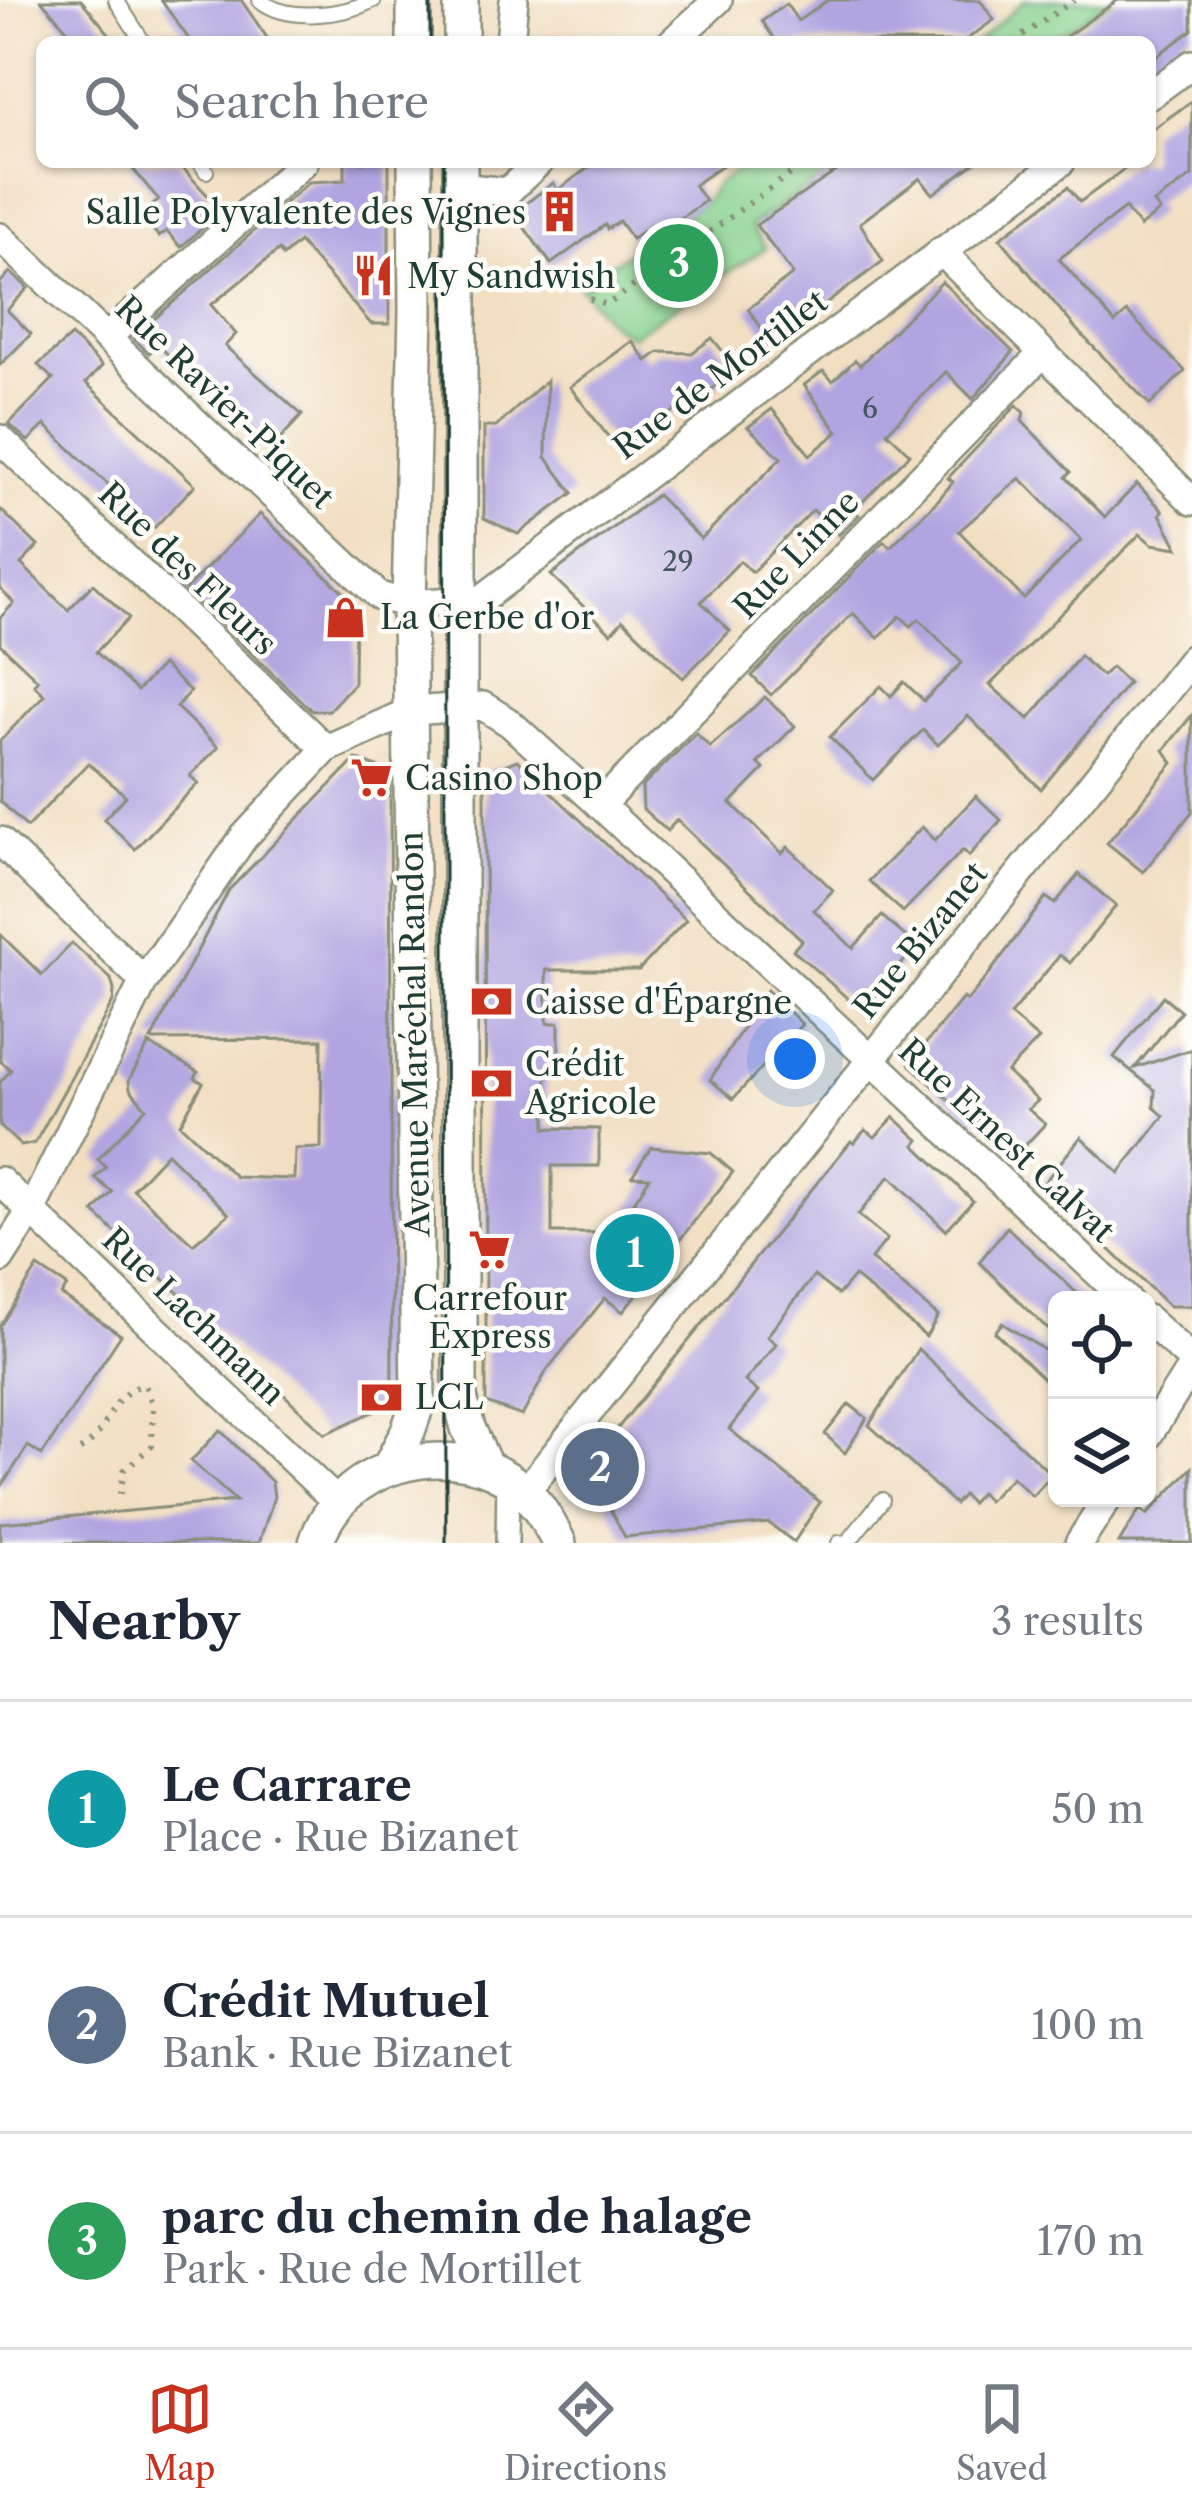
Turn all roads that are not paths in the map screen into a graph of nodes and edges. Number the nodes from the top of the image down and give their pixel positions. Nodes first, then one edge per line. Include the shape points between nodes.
1 (116, 0) edge
2 (260, 0) edge
3 (374, 0) edge
4 (414, 0) edge
5 (461, 0) edge
6 (514, 0) edge
7 (718, 0) edge
8 (139, 36) edge
9 (414, 36) edge
10 (461, 36) edge
11 (511, 36) edge
12 (678, 36) edge
13 (1192, 64) edge
14 (1156, 91) edge
15 (297, 168) edge
16 (415, 168) edge
17 (533, 168) edge
18 (1053, 168) edge
19 (475, 174) edge
20 (0, 237) edge
21 (941, 251) junction
22 (106, 338) junction
23 (1043, 353) junction
24 (0, 440) edge
25 (1192, 501) edge
26 (462, 598) junction
27 (409, 604) junction
28 (1192, 659) edge
29 (463, 707) junction
30 (411, 710) junction
31 (326, 748) junction
32 (600, 806) junction
33 (0, 841) edge
34 (144, 980) junction
35 (869, 1061) junction
36 (0, 1181) edge
37 (31, 1211) junction
38 (0, 1259) edge
39 (1117, 1291) edge
40 (1156, 1328) edge
41 (1192, 1363) edge
42 (1156, 1422) edge
43 (388, 1468) junction
44 (506, 1480) junction
45 (882, 1500) dead end
46 (338, 1503) junction
47 (1102, 1507) edge
48 (316, 1543) edge
49 (508, 1543) edge
50 (559, 1543) edge
51 (839, 1543) edge
52 (1079, 1543) edge

1 - 8 lane
2 - 3 lane via 274,11 312,12 350,12
4 - 9 street
5 - 10 street
6 - 11 street
7 - 12 street
13 - 14 street
15 - 22 street
16 - 27 street, Avenue Maréchal Randon
17 - 19 street, Avenue Maréchal Randon via 507,192
18 - 21 street, Rue de Mortillet
19 - 26 street, Avenue Maréchal Randon
20 - 22 street, Rue Ravier-Piquet
21 - 23 street
21 - 26 street, Rue de Mortillet via 482,599
22 - 27 street, Rue Ravier-Piquet via 350,572 380,596
23 - 25 street
23 - 32 street, Rue Linne
24 - 31 street, Rue des Fleurs
26 - 27 street, Rue de Mortillet
26 - 29 street, Avenue Maréchal Randon
27 - 30 street, Avenue Maréchal Randon
28 - 35 street, Rue Bizanet
29 - 30 street
29 - 32 street, Rue Ernest Calvat via 483,706 510,722
29 - 44 street, Avenue Maréchal Randon via 460,1398 468,1428
30 - 31 street
30 - 43 street, Avenue Maréchal Randon via 418,1402
31 - 34 street via 244,837
32 - 35 street, Rue Ernest Calvat
33 - 34 street
34 - 37 street
35 - 39 street, Rue Ernest Calvat
35 - 44 street, Rue Bizanet
36 - 37 street, Rue Lachmann
37 - 38 street
37 - 46 street, Rue Lachmann
40 - 41 street
41 - 42 street
43 - 44 street via 431,1459
43 - 46 street
44 - 49 street
44 - 50 street, Avenue Maréchal Randon via 548,1518
45 - 51 lane
46 - 48 street
47 - 52 street

